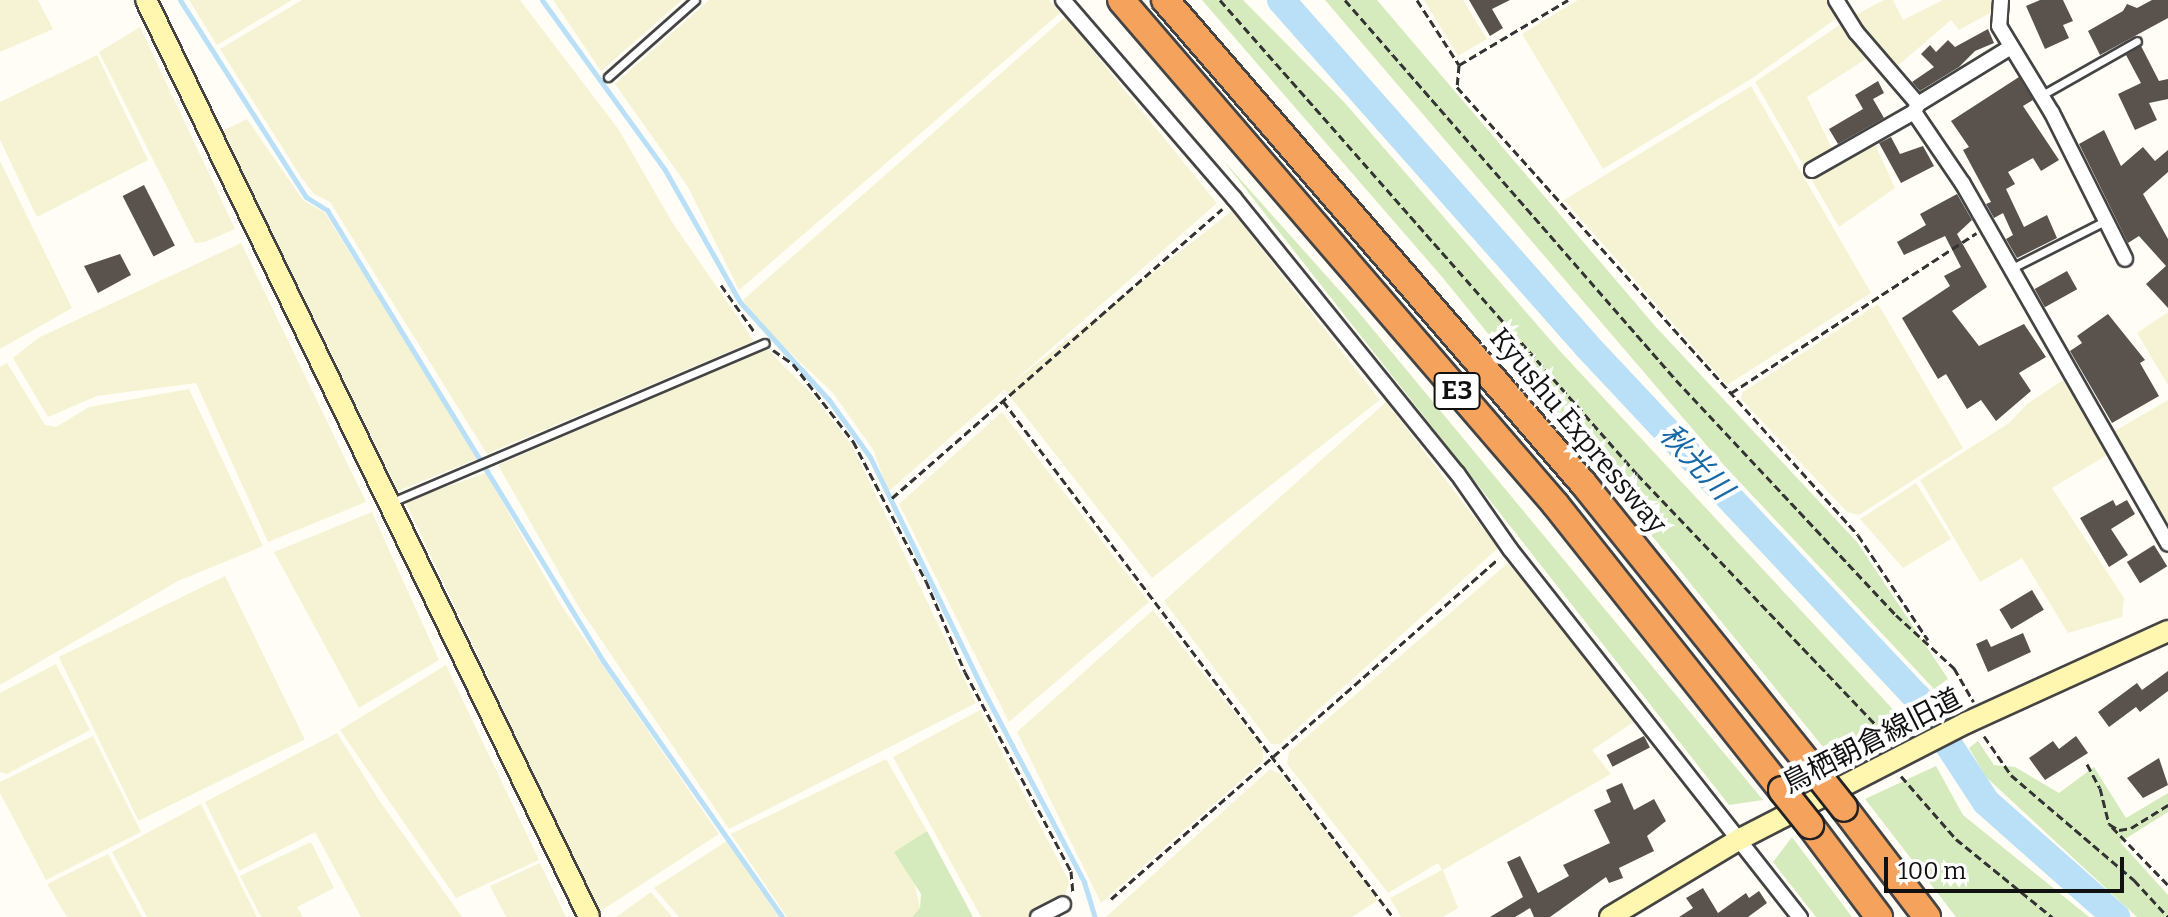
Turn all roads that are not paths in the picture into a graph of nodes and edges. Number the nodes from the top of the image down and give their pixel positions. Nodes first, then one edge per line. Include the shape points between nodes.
1 (146, 0) edge
2 (695, 0) edge
3 (1063, 0) edge
4 (1121, 0) edge
5 (1165, 0) edge
6 (1836, 0) edge
7 (2001, 0) edge
8 (2137, 41) dead end
9 (2011, 47) junction
10 (608, 77) dead end
11 (2040, 96) junction
12 (1916, 108) junction
13 (1812, 170) dead end
14 (2103, 222) junction
15 (2125, 259) dead end
16 (2007, 270) junction
17 (764, 343) road end
18 (386, 504) junction
19 (2168, 544) edge
20 (2168, 631) edge
21 (1740, 839) junction
22 (1063, 904) road end
23 (589, 917) edge
24 (1038, 917) edge
25 (1610, 917) edge
26 (1800, 917) edge
27 (1879, 917) edge
28 (1927, 917) edge

1 - 18 street
2 - 10 lane
3 - 21 street via 1234,198 1457,473 1510,549
4 - 27 highway, E3, bridge via 1556,505
5 - 28 highway, Kyushu Expressway / E3, bridge via 1583,483
6 - 12 street
7 - 9 street via 1999,26
8 - 11 lane
9 - 11 street
9 - 12 street
11 - 14 street
12 - 13 street
12 - 16 street
14 - 15 street
14 - 16 lane
16 - 19 street
17 - 18 lane
18 - 23 street
20 - 21 street, 鳥栖朝倉線旧道 via 1974,719
21 - 25 street, 鳥栖朝倉線旧道
21 - 26 street
22 - 24 street

